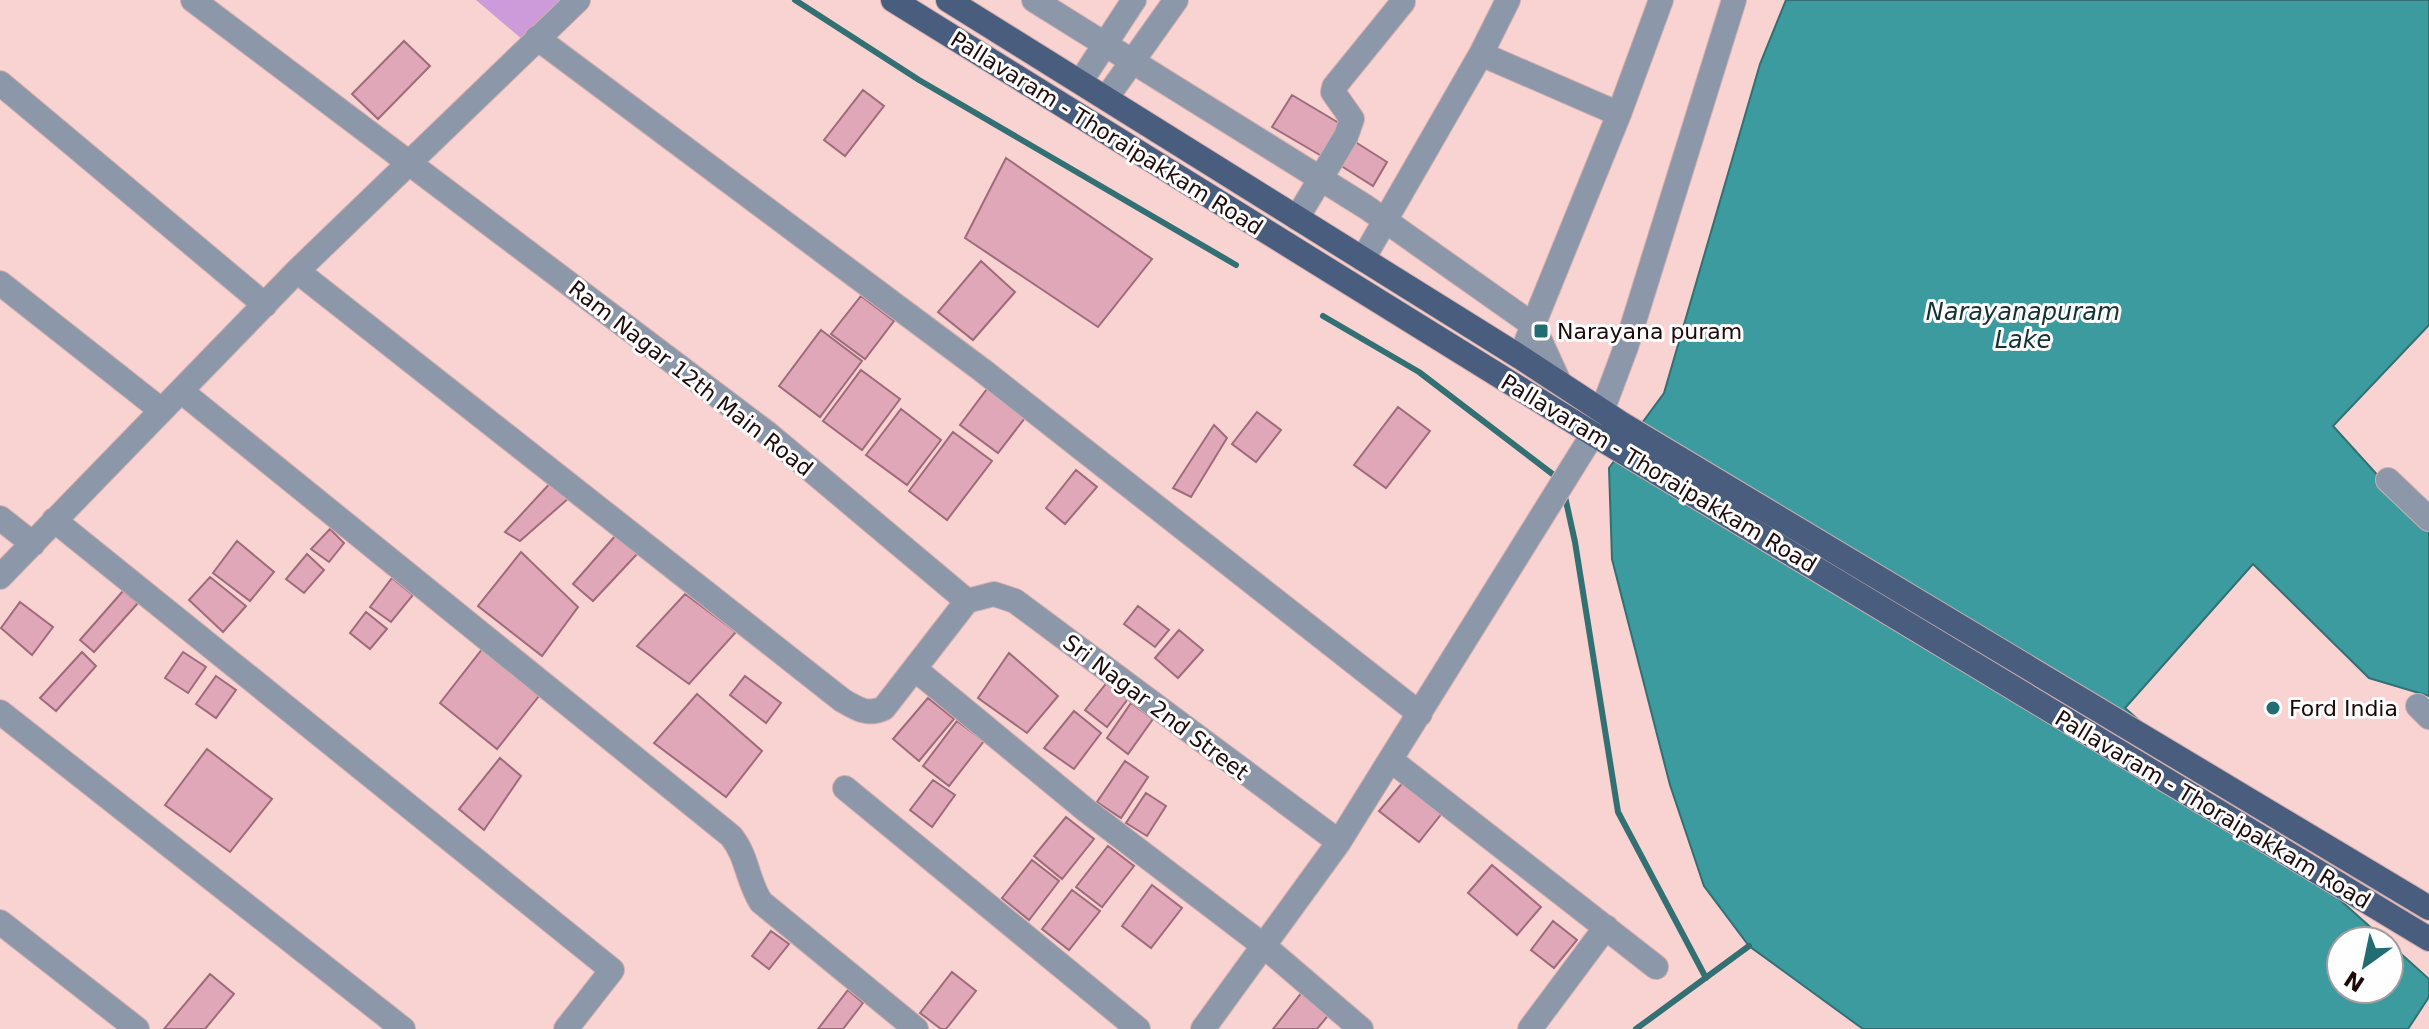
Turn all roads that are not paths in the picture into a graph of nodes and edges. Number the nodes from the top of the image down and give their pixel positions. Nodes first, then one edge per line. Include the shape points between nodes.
1 (193, 0) edge
2 (578, 0) edge
3 (893, 0) edge
4 (948, 0) edge
5 (1034, 0) edge
6 (1134, 0) edge
7 (1508, 0) edge
8 (1661, 0) edge
9 (1734, 0) edge
10 (1403, 2) edge
11 (1164, 4) edge
12 (537, 38) junction
13 (1104, 45) junction
14 (1481, 54) junction
15 (1131, 63) junction
16 (1081, 81) junction
17 (0, 83) edge
18 (1107, 97) junction
19 (1619, 114) junction
20 (410, 163) junction
21 (1320, 179) junction
22 (1297, 218) junction
23 (1385, 222) junction
24 (1363, 259) junction
25 (297, 271) junction
26 (0, 283) edge
27 (265, 305) junction
28 (1533, 325) junction
29 (1520, 357) junction
30 (1559, 382) junction
31 (181, 391) junction
32 (161, 410) junction
33 (1597, 422) junction
34 (2388, 480) dead end
35 (0, 518) edge
36 (2429, 519) edge
37 (54, 520) junction
38 (33, 544) junction
39 (0, 577) edge
40 (967, 601) junction
41 (916, 670) junction
42 (0, 712) edge
43 (1420, 714) junction
44 (1392, 761) junction
45 (845, 788) dead end
46 (1339, 842) junction
47 (2429, 908) edge
48 (0, 922) edge
49 (1606, 927) junction
50 (2429, 939) edge
51 (1264, 946) junction
52 (1656, 967) dead end
53 (137, 1029) edge
54 (403, 1029) edge
55 (566, 1029) edge
56 (916, 1029) edge
57 (1138, 1029) edge
58 (1203, 1029) edge
59 (1361, 1029) edge
60 (1530, 1029) edge

1 - 20 street, Ram Nagar 12th Main Road
2 - 12 street
3 - 33 main road, Pallavaram - Thoraipakkam Road
4 - 16 main road, Pallavaram - Thoraipakkam Road
5 - 13 street
6 - 13 street
7 - 14 street
8 - 19 street
9 - 33 street via 1626,347
10 - 21 street via 1334,87 1352,119
11 - 15 street
12 - 20 street
12 - 43 street via 982,370
13 - 15 street
13 - 16 street
14 - 19 street
14 - 23 street
15 - 18 street
15 - 21 street
16 - 18 main road, Pallavaram - Thoraipakkam Road
17 - 27 street
18 - 22 main road, Pallavaram - Thoraipakkam Road
19 - 28 street
20 - 25 street
20 - 40 street, Ram Nagar 12th Main Road via 767,433
21 - 22 street
21 - 23 street
22 - 24 main road, Pallavaram - Thoraipakkam Road
23 - 24 street
23 - 28 street
24 - 29 main road, Pallavaram - Thoraipakkam Road
25 - 27 street
25 - 41 street via 842,700 875,713
26 - 32 street
27 - 31 street
28 - 29 street
28 - 30 street
29 - 30 main road, Pallavaram - Thoraipakkam Road
30 - 33 main road, Pallavaram - Thoraipakkam Road
31 - 32 street
31 - 56 street via 731,836 743,851 751,886 761,902
32 - 37 street
33 - 43 street
33 - 47 main road, Pallavaram - Thoraipakkam Road
33 - 50 main road, Pallavaram - Thoraipakkam Road
34 - 36 street
35 - 38 street
37 - 38 street
37 - 55 street via 612,970
38 - 39 street
40 - 41 street
40 - 46 street, Sri Nagar 2nd Street via 994,594 1015,601
41 - 51 street via 1087,811
42 - 54 street
43 - 44 street
44 - 46 street
44 - 49 street
45 - 57 street
46 - 51 street
48 - 53 street
49 - 52 street
49 - 60 street
51 - 58 street
51 - 59 street

